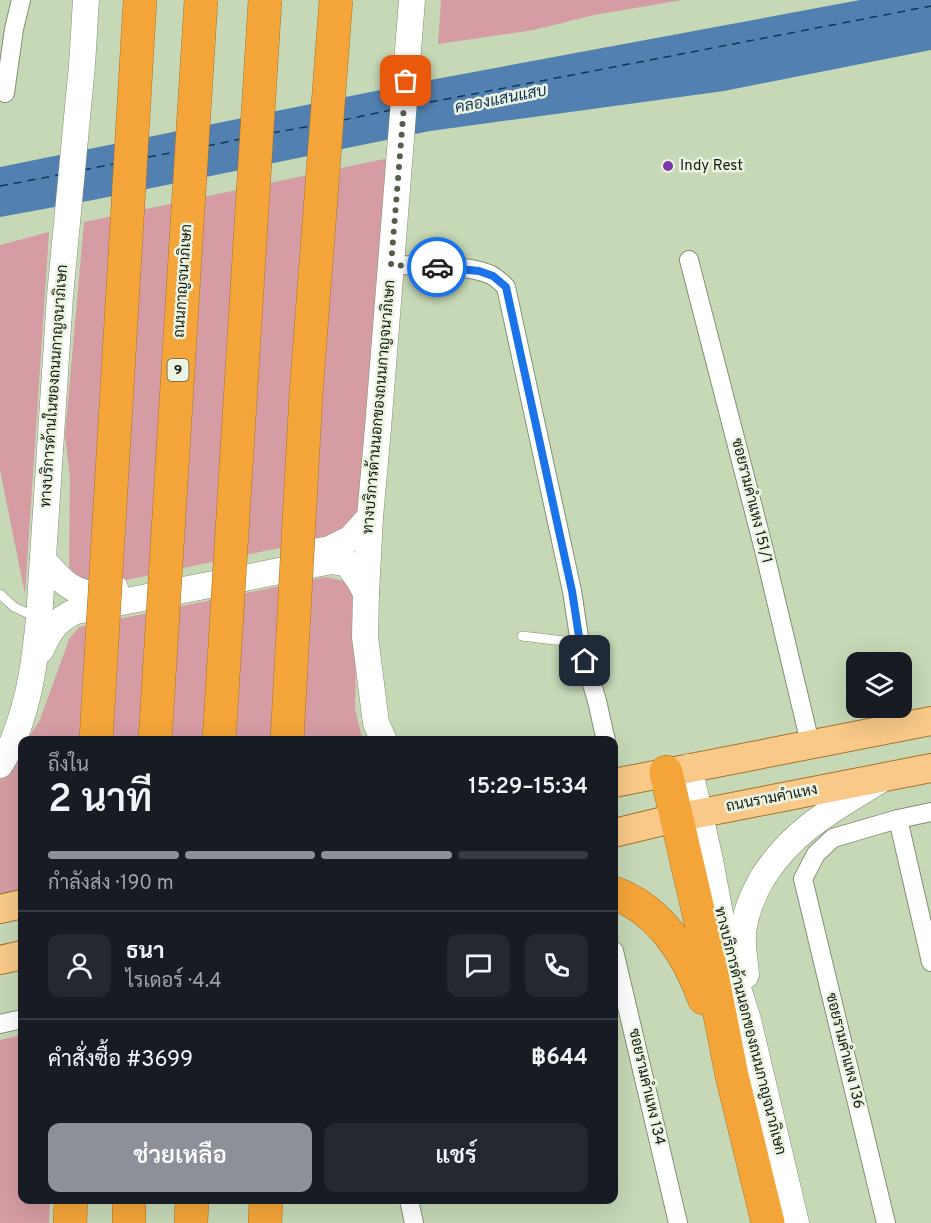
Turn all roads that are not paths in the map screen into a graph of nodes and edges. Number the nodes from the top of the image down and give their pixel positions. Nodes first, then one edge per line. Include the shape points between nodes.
1 (21, 0) edge
2 (86, 0) edge
3 (140, 0) edge
4 (201, 0) edge
5 (265, 0) edge
6 (336, 0) edge
7 (412, 7) edge
8 (5, 93) dead end
9 (689, 260) dead end
10 (391, 265) junction
11 (370, 517) junction
12 (43, 561) junction
13 (366, 593) junction
14 (0, 594) edge
15 (39, 619) junction
16 (522, 636) dead end
17 (580, 643) junction
18 (35, 663) junction
19 (931, 721) edge
20 (96, 736) edge
21 (154, 736) edge
22 (219, 736) edge
23 (287, 736) edge
24 (382, 736) edge
25 (605, 736) edge
26 (810, 743) junction
27 (0, 765) edge
28 (931, 768) edge
29 (678, 770) junction
30 (883, 778) junction
31 (618, 782) edge
32 (931, 812) edge
33 (688, 815) junction
34 (898, 819) junction
35 (618, 832) edge
36 (618, 894) edge
37 (18, 905) edge
38 (0, 909) edge
39 (18, 956) edge
40 (0, 960) edge
41 (931, 962) edge
42 (618, 968) edge
43 (18, 1020) edge
44 (748, 1020) junction
45 (0, 1024) edge
46 (732, 1076) junction
47 (129, 1204) edge
48 (192, 1204) edge
49 (266, 1204) edge
50 (410, 1204) edge
51 (129, 1223) edge
52 (191, 1223) edge
53 (265, 1223) edge
54 (414, 1223) edge
55 (678, 1223) edge
56 (768, 1223) edge
57 (796, 1223) edge
58 (886, 1223) edge

1 - 8 street
2 - 12 main road, ทางบริการด้านในของถนนกาญจนาภิเษก via 60,296
3 - 20 highway, bridge
4 - 21 highway, ถนนกาญจนาภิเษก / 9, bridge
5 - 22 highway, bridge
6 - 23 highway, bridge via 306,394
7 - 10 main road, ทางบริการด้านนอกของถนนกาญจนาภิเษก
9 - 26 street, ซอยรามคำแหง 151/1
10 - 11 main road, ทางบริการด้านนอกของถนนกาญจนาภิเษก
10 - 17 street via 479,271 506,287
11 - 12 main road via 350,539 330,549 91,593 62,581
11 - 13 main road, ทางบริการด้านนอกของถนนกาญจนาภิเษก
12 - 15 main road, ทางบริการด้านในของถนนกาญจนาภิเษก
13 - 18 main road via 346,563 331,561 76,611 63,617 50,631
13 - 24 main road, ทางบริการด้านนอกของถนนกาญจนาภิเษก via 365,637 376,723
14 - 15 lane via 14,607
15 - 18 main road, ทางบริการด้านในของถนนกาญจนาภิเษก
16 - 17 lane
17 - 25 street
18 - 27 main road, ทางบริการด้านในของถนนกาญจนาภิเษก via 15,738
19 - 26 main road
26 - 29 main road
28 - 30 main road, ถนนรามคำแหง
29 - 31 main road
29 - 33 highway
30 - 33 main road, ถนนรามคำแหง
30 - 44 main road via 804,829 785,847 757,887 743,934
32 - 34 street
33 - 35 main road, ถนนรามคำแหง
33 - 44 main road, ทางบริการด้านนอกของถนนกาญจนาภิเษก via 710,860 728,957
33 - 46 highway via 707,949
34 - 41 street
34 - 58 street, ซอยรามคำแหง 136 via 833,838 816,854 803,879
36 - 46 highway via 651,916 683,954
37 - 38 main road
39 - 40 main road
42 - 55 street, ซอยรามคำแหง 134
43 - 45 street
44 - 57 main road, ทางบริการด้านนอกของถนนกาญจนาภิเษก
46 - 56 highway
47 - 51 highway
48 - 52 highway
49 - 53 highway
50 - 54 street

